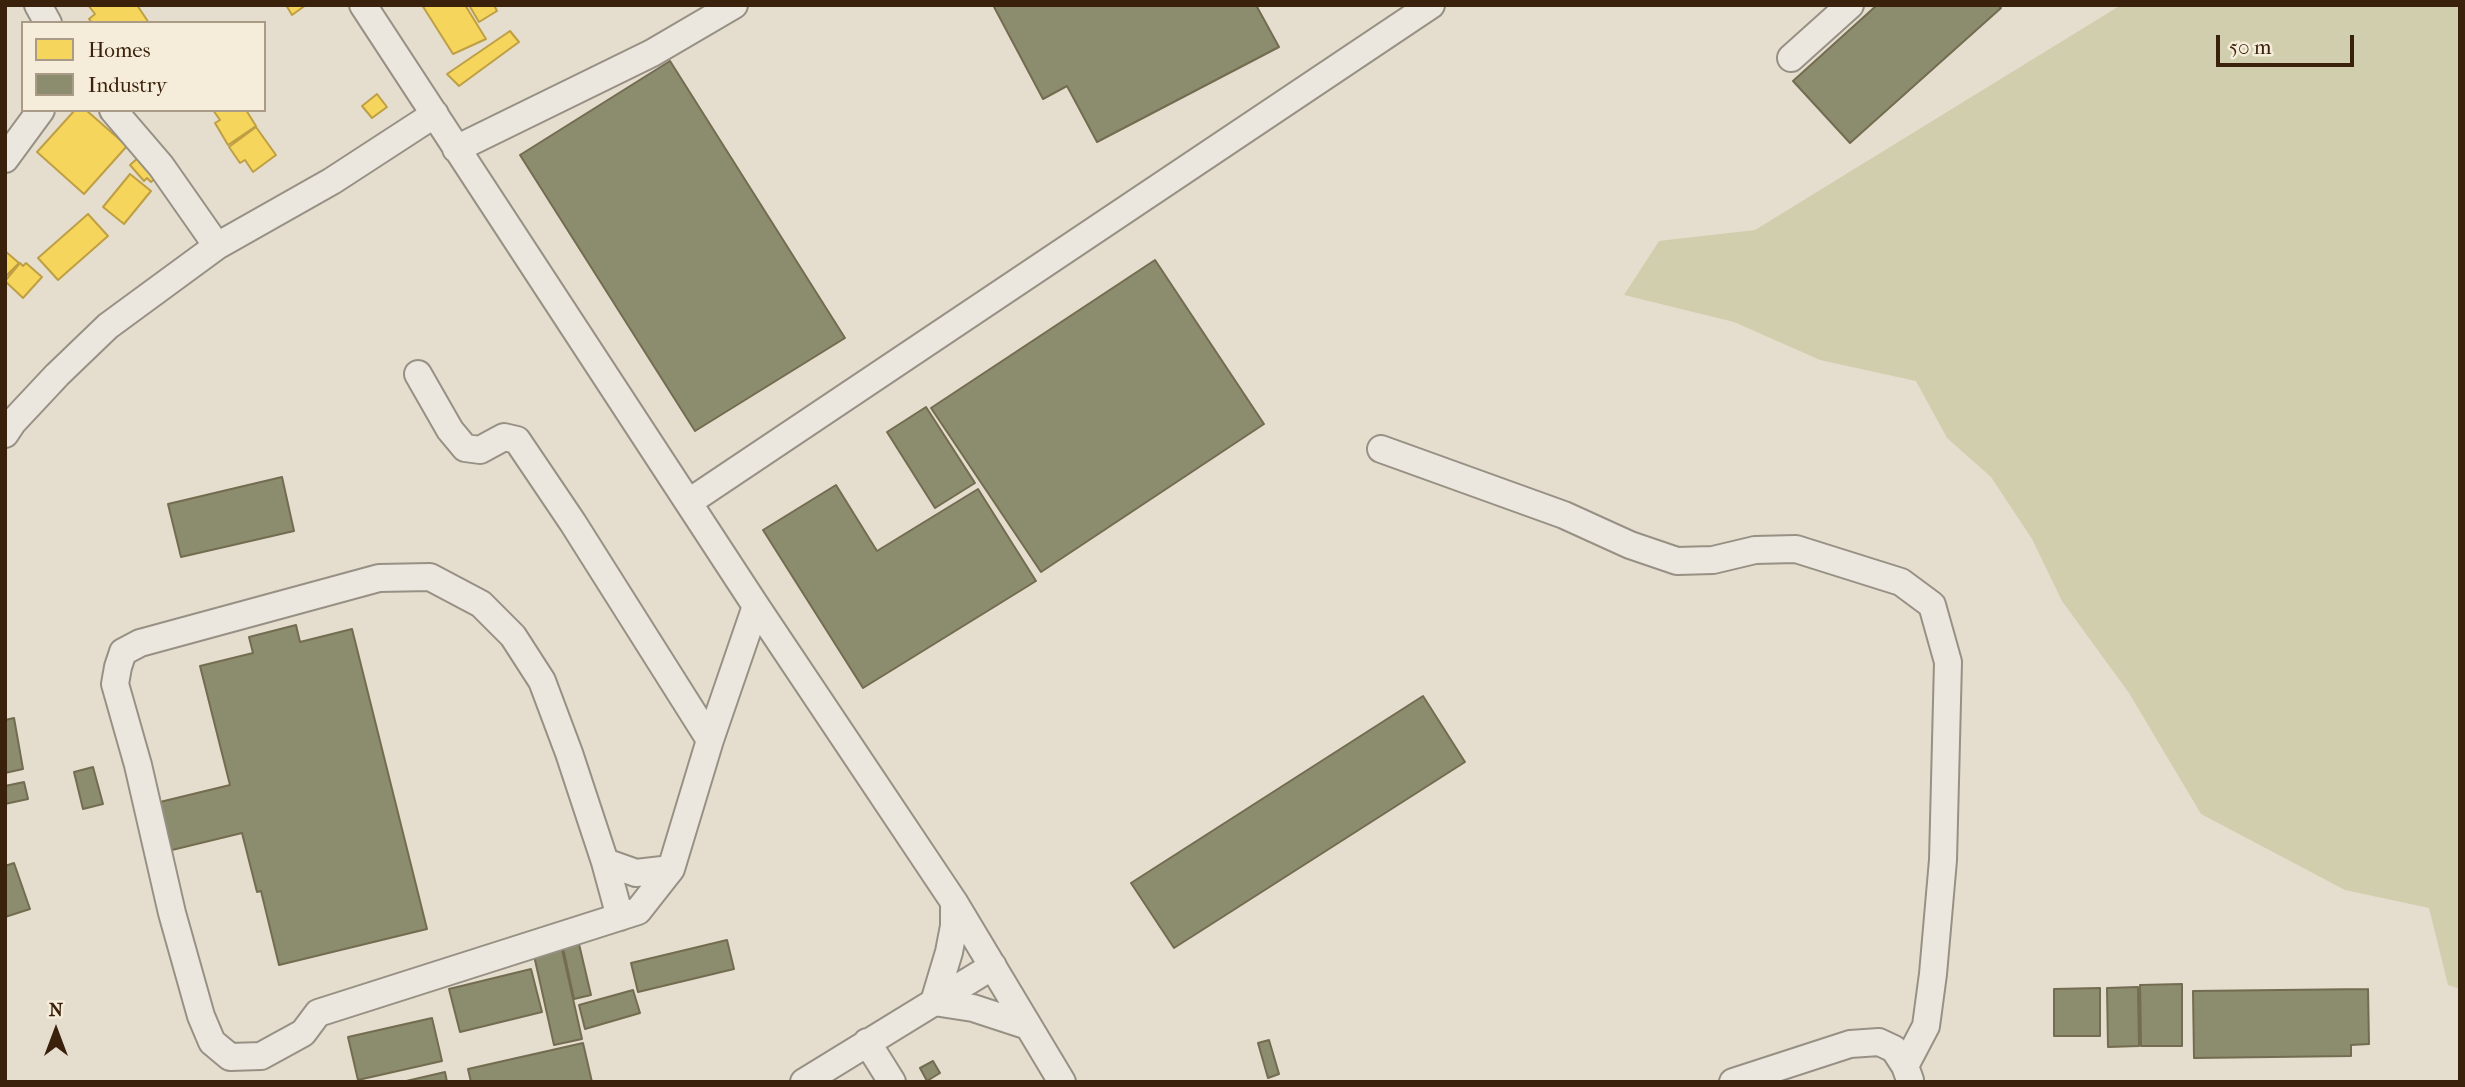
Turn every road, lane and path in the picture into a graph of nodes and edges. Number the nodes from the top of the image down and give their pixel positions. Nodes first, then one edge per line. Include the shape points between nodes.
1 (38, 5) edge
2 (363, 5) edge
3 (734, 5) edge
4 (1431, 5) edge
5 (1850, 5) edge
6 (47, 21) edge
7 (1791, 58) dead end
8 (40, 112) edge
9 (115, 112) edge
10 (435, 114) junction
11 (456, 149) junction
12 (5, 159) edge
13 (217, 246) junction
14 (418, 374) dead end
15 (5, 434) edge
16 (1381, 449) dead end
17 (689, 502) junction
18 (756, 606) junction
19 (710, 740) junction
20 (605, 862) junction
21 (671, 869) junction
22 (954, 902) junction
23 (620, 917) junction
24 (993, 966) junction
25 (933, 1002) junction
26 (1028, 1026) junction
27 (867, 1042) junction
28 (1908, 1074) edge
29 (804, 1082) edge
30 (892, 1082) edge
31 (1062, 1082) edge
32 (1733, 1082) edge

1 - 6 street
2 - 10 street
3 - 11 street via 652,52
4 - 17 street
5 - 7 street
8 - 12 street
9 - 13 street via 161,166
10 - 11 street
10 - 13 street via 332,181
11 - 17 street
13 - 15 street via 108,326
14 - 19 street via 465,447 480,450 504,437 517,440
16 - 28 street via 1676,561 1796,549 1902,582 1932,605 1948,662 1943,860 1926,1026
17 - 18 street
18 - 19 street
18 - 22 street
19 - 21 street
20 - 21 street via 636,873
20 - 23 street
20 - 23 street via 542,681 513,636 481,604 430,577 379,578 141,643 123,652 115,684 172,913 212,1042 230,1057 261,1056 303,1033 318,1013
21 - 23 street via 638,911
22 - 24 street
22 - 25 street via 949,952
24 - 25 street
24 - 26 street
25 - 26 street via 973,1008
25 - 27 street
26 - 31 street
27 - 29 street
27 - 30 street
28 - 32 street via 1894,1049 1879,1042 1850,1044

